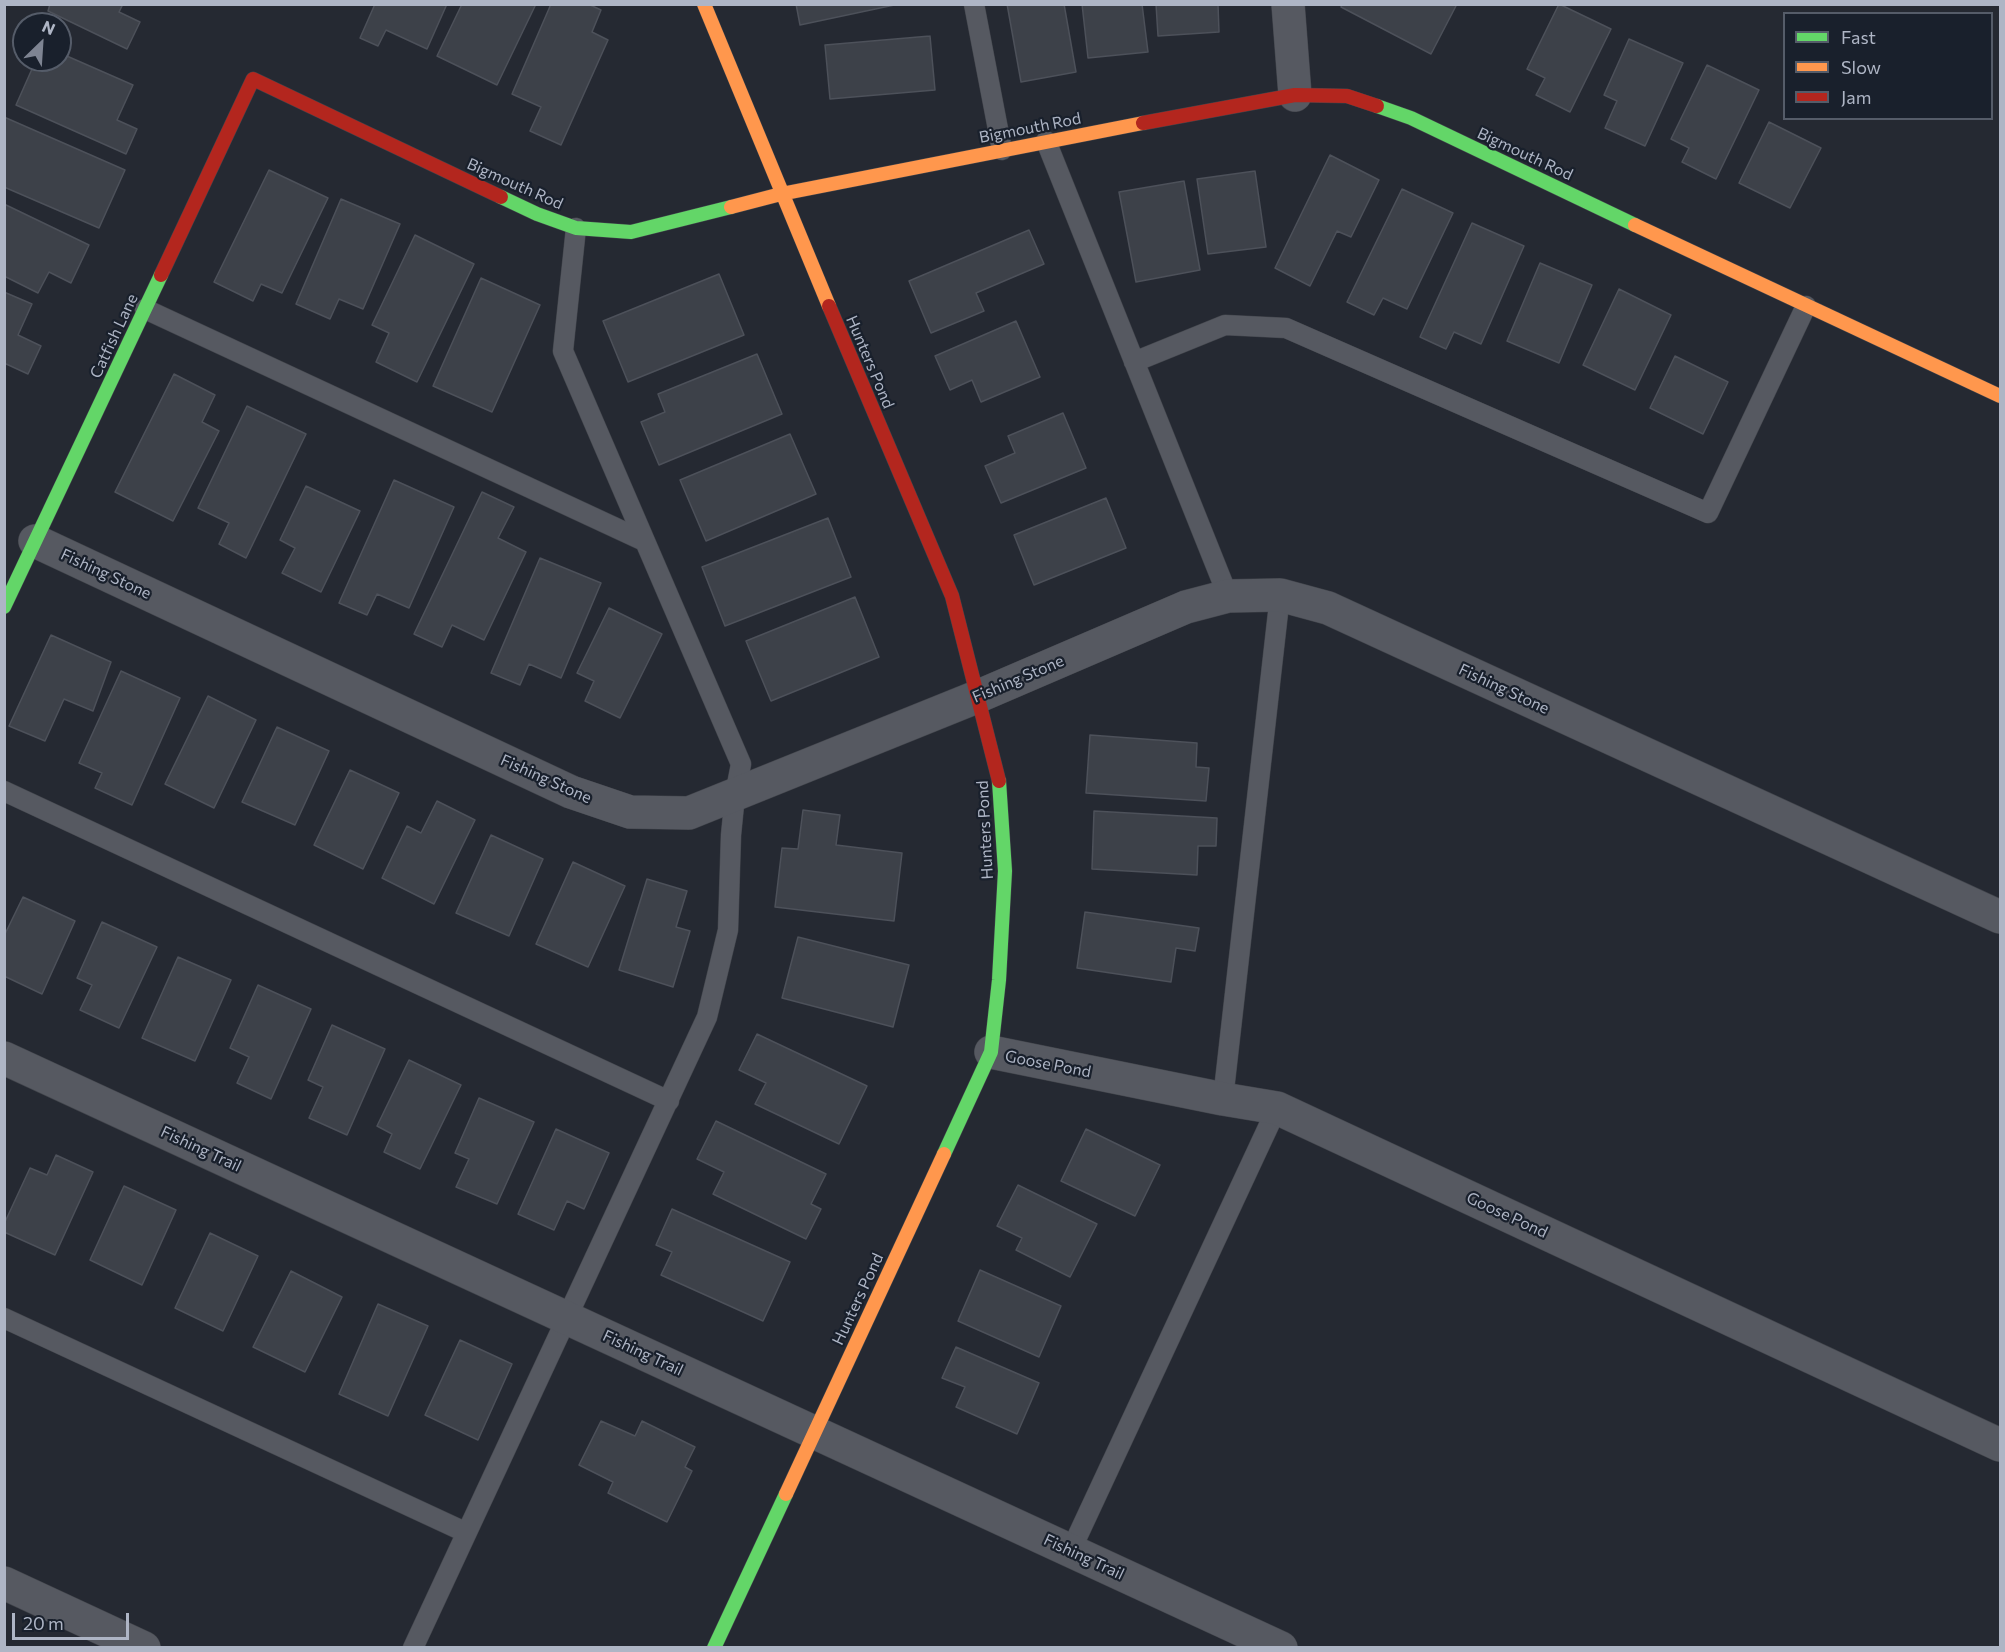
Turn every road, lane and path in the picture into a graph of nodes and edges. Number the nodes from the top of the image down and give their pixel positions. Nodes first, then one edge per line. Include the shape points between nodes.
1 (704, 4) edge
2 (974, 4) edge
3 (1288, 4) edge
4 (253, 79) joint
5 (1295, 95) junction
6 (1046, 141) junction
7 (1002, 150) junction
8 (781, 194) junction
9 (576, 228) junction
10 (1806, 306) junction
11 (145, 309) junction
12 (1134, 362) junction
13 (2001, 396) edge
14 (35, 541) junction
15 (644, 541) junction
16 (1280, 595) junction
17 (1228, 596) junction
18 (4, 607) edge
19 (979, 696) junction
20 (4, 791) edge
21 (735, 795) junction
22 (2001, 917) edge
23 (991, 1052) junction
24 (4, 1058) edge
25 (1223, 1099) junction
26 (669, 1101) junction
27 (1277, 1108) junction
28 (4, 1318) edge
29 (567, 1318) junction
30 (814, 1432) junction
31 (2001, 1444) edge
32 (465, 1532) junction
33 (1071, 1550) junction
34 (4, 1583) edge
35 (144, 1647) edge
36 (413, 1647) edge
37 (714, 1647) edge
38 (1281, 1647) edge

1 - 8 street, Hunters Pond
2 - 7 lane
3 - 5 street
4 - 9 street, Bigmouth Rod via 537,214
4 - 11 street, Catfish Lane
5 - 6 street, Bigmouth Rod
5 - 10 street, Bigmouth Rod via 1347,96 1411,118
6 - 7 street, Bigmouth Rod
6 - 12 lane
7 - 8 street, Bigmouth Rod
8 - 9 street, Bigmouth Rod via 631,232
8 - 19 street, Hunters Pond via 952,596
9 - 15 lane via 563,351
10 - 12 lane via 1708,513 1286,328 1225,326
10 - 13 street, Bigmouth Rod
11 - 14 street, Catfish Lane
11 - 15 lane
12 - 17 lane
14 - 18 street, Catfish Lane
14 - 21 street, Fishing Stone via 571,792 630,812 689,813
15 - 21 lane via 741,764
16 - 17 street, Fishing Stone
16 - 22 street, Fishing Stone via 1328,608
16 - 25 lane
17 - 19 street, Fishing Stone via 1186,607
19 - 21 street, Fishing Stone
19 - 23 street, Hunters Pond via 999,775 1005,871
20 - 26 lane
21 - 26 lane via 728,930 707,1017
23 - 25 street, Goose Pond
23 - 30 street, Hunters Pond
24 - 29 street, Fishing Trail
25 - 27 street, Goose Pond
26 - 29 lane
27 - 31 street, Goose Pond
27 - 33 lane
28 - 32 lane
29 - 30 street, Fishing Trail
29 - 32 lane
30 - 33 street, Fishing Trail
30 - 37 street, Hunters Pond
32 - 36 lane
33 - 38 street, Fishing Trail
34 - 35 street

